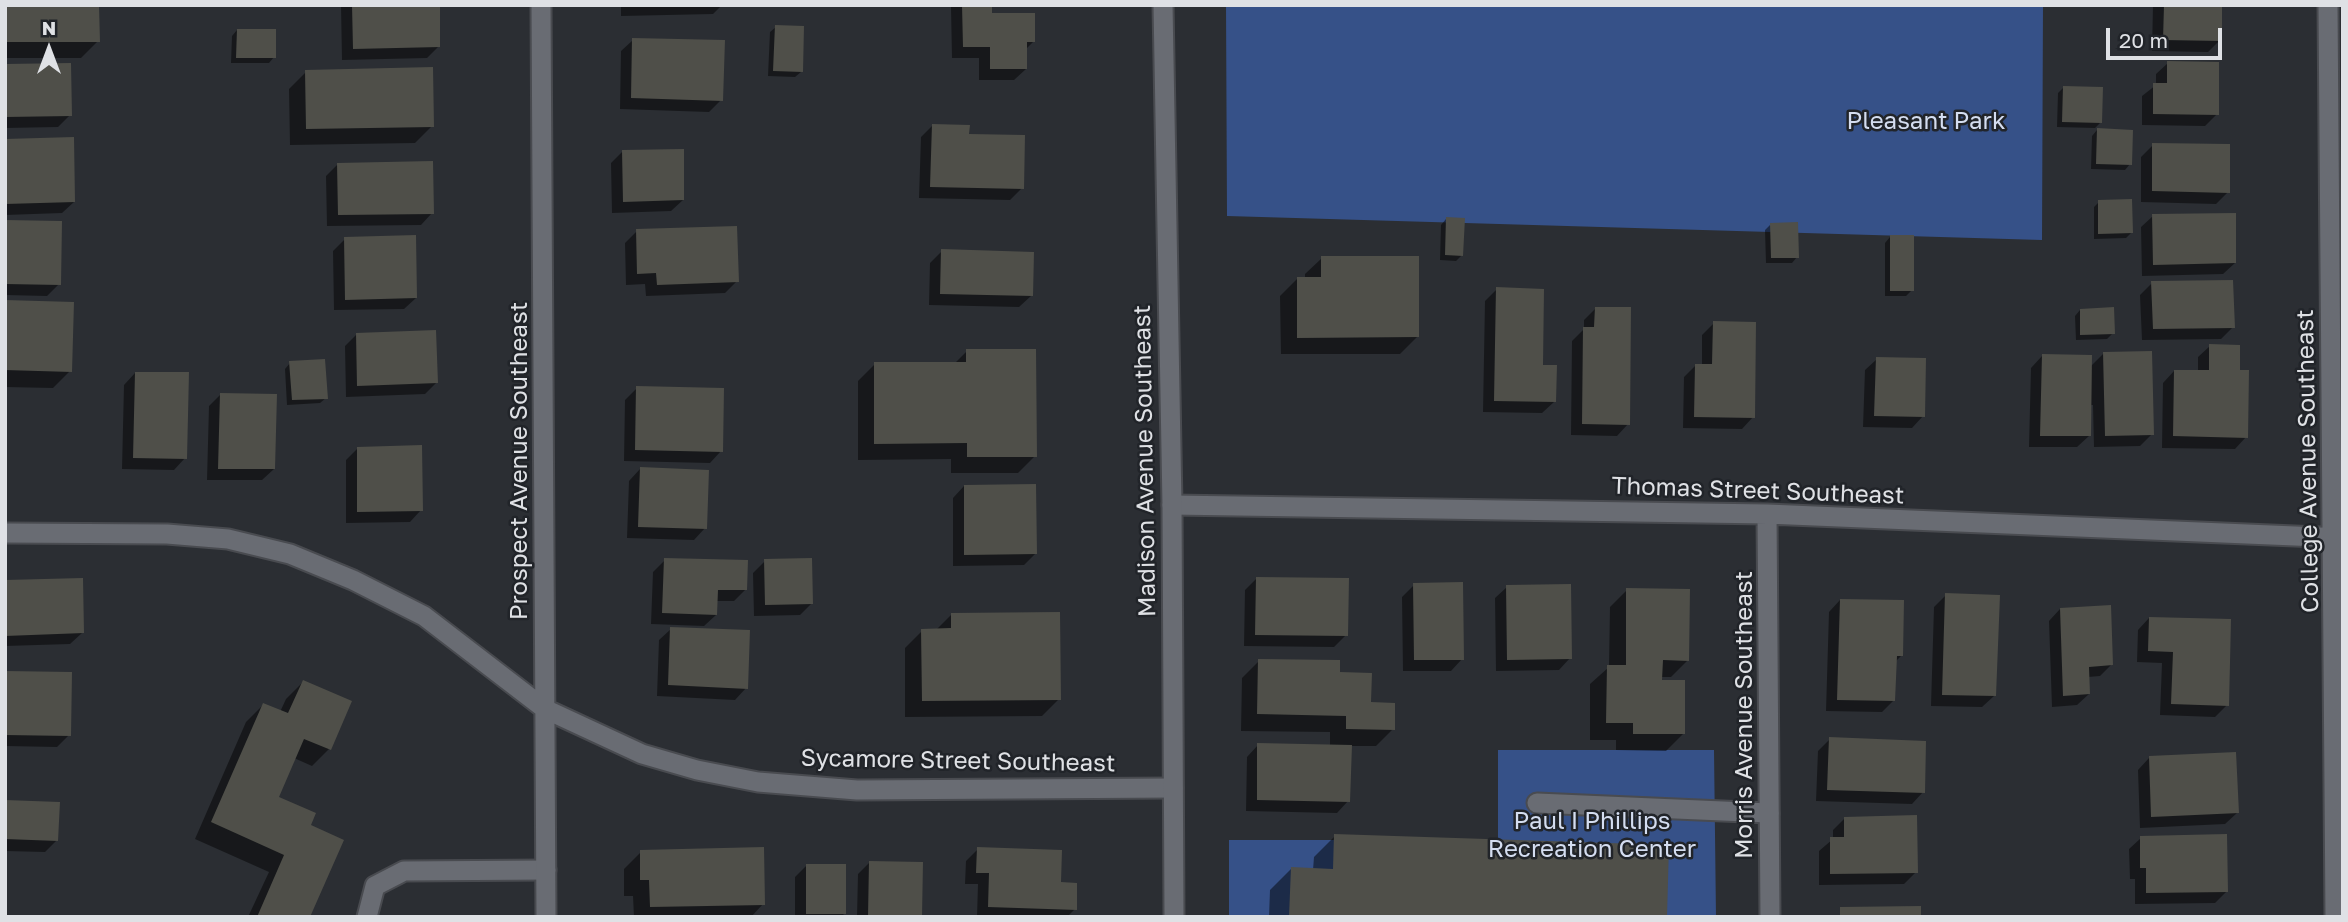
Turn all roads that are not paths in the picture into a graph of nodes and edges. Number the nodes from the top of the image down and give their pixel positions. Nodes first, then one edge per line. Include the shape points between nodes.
1 (541, 5) edge
2 (1163, 5) edge
3 (2328, 5) edge
4 (1171, 505) junction
5 (1767, 514) junction
6 (5, 533) edge
7 (2338, 538) edge
8 (545, 709) junction
9 (1173, 788) junction
10 (1537, 803) dead end
11 (1769, 813) junction
12 (546, 870) junction
13 (367, 917) edge
14 (546, 917) edge
15 (1174, 917) edge
16 (1770, 917) edge
17 (2335, 917) edge

1 - 8 street, Prospect Avenue Southeast
2 - 4 street, Madison Avenue Southeast
3 - 7 street, College Avenue Southeast
4 - 5 street, Thomas Street Southeast
4 - 9 street, Madison Avenue Southeast
5 - 7 street, Thomas Street Southeast
5 - 11 street, Morris Avenue Southeast
6 - 8 street, Sycamore Street Southeast via 167,534 228,539 290,554 424,616
7 - 17 street, College Avenue Southeast
8 - 9 street, Sycamore Street Southeast via 642,754 758,782 857,790
8 - 12 street, Prospect Avenue Southeast
9 - 15 street, Madison Avenue Southeast
10 - 11 street
11 - 16 street, Morris Avenue Southeast
12 - 13 street via 404,871 375,886
12 - 14 street, Prospect Avenue Southeast

